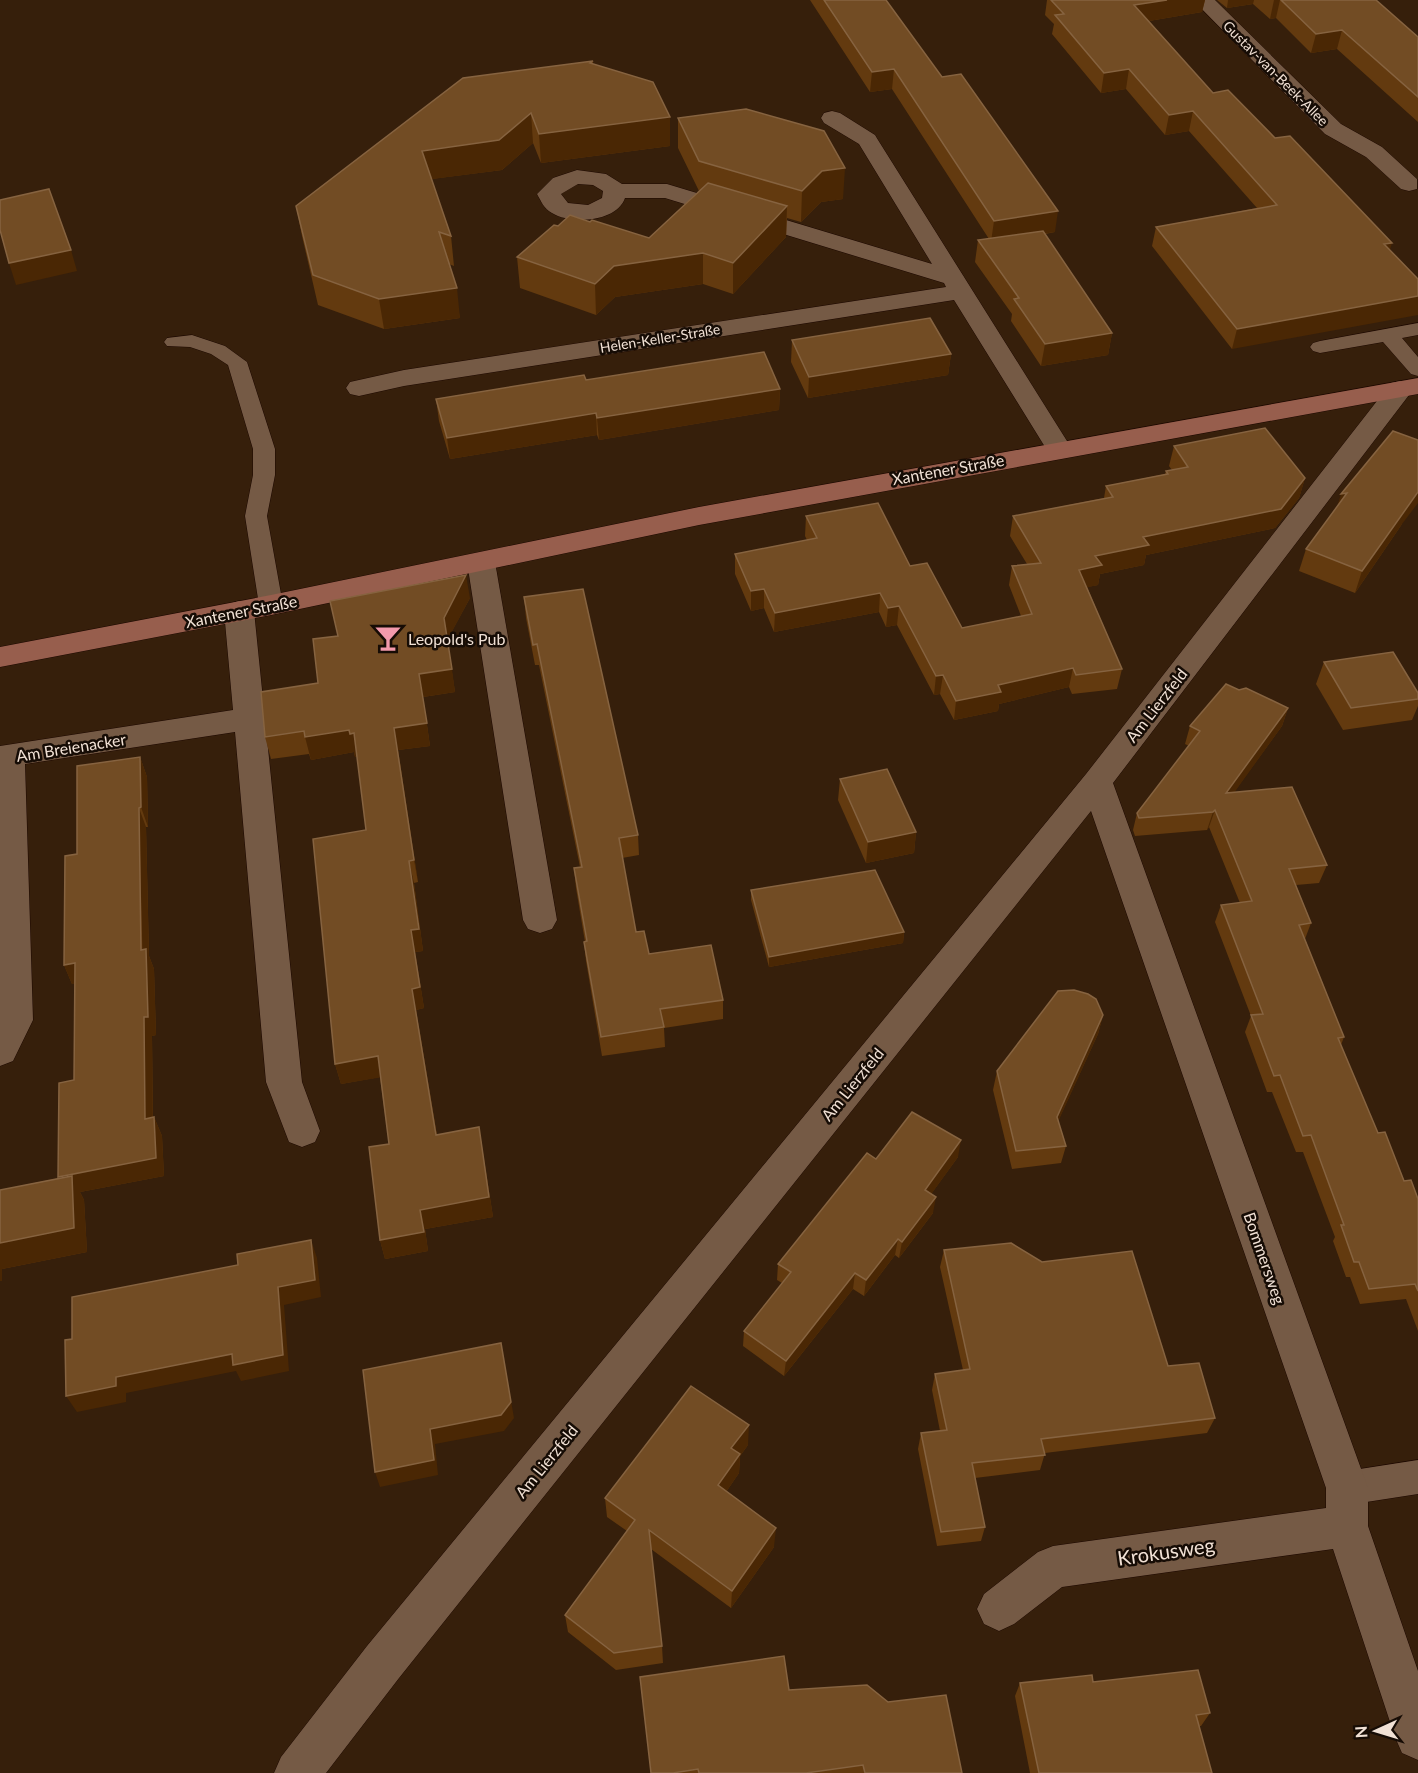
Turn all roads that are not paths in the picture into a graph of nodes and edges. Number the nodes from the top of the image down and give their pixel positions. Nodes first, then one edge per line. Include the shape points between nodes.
1 (1203, 0) edge
2 (832, 118) dead end
3 (1409, 184) dead end
4 (615, 191) dead end
5 (957, 285) junction
6 (1418, 329) edge
7 (1388, 335) junction
8 (174, 342) dead end
9 (1320, 347) dead end
10 (1412, 382) edge
11 (359, 388) dead end
12 (1059, 449) junction
13 (481, 562) junction
14 (271, 605) junction
15 (239, 611) junction
16 (0, 657) edge
17 (250, 719) junction
18 (1097, 782) junction
19 (540, 920) dead end
20 (0, 1051) edge
21 (302, 1131) dead end
22 (1418, 1477) edge
23 (1347, 1507) junction
24 (999, 1609) dead end
25 (1418, 1737) edge
26 (297, 1773) edge

1 - 3 street, Gustav-van-Beek-Allee via 1333,129 1374,152
2 - 5 street via 867,140
4 - 5 street via 667,191
5 - 11 street, Helen-Keller-Straße
5 - 12 street
6 - 7 lane
7 - 9 lane
7 - 10 lane
8 - 14 lane via 192,341 237,362 264,449 264,475 256,516
10 - 12 main road, Xantener Straße
10 - 18 street, Am Lierzfeld
12 - 13 main road, Xantener Straße via 699,516
13 - 14 main road, Xantener Straße
13 - 19 street
14 - 15 main road, Xantener Straße
15 - 16 main road, Xantener Straße
15 - 17 street
17 - 20 street, Am Breienacker via 9,755 16,1020
17 - 21 street via 284,1082
18 - 23 street, Bommersweg
18 - 26 street, Am Lierzfeld
22 - 23 lane, Krokusweg
23 - 24 street, Krokusweg via 1053,1567
23 - 25 street, Bommersweg

